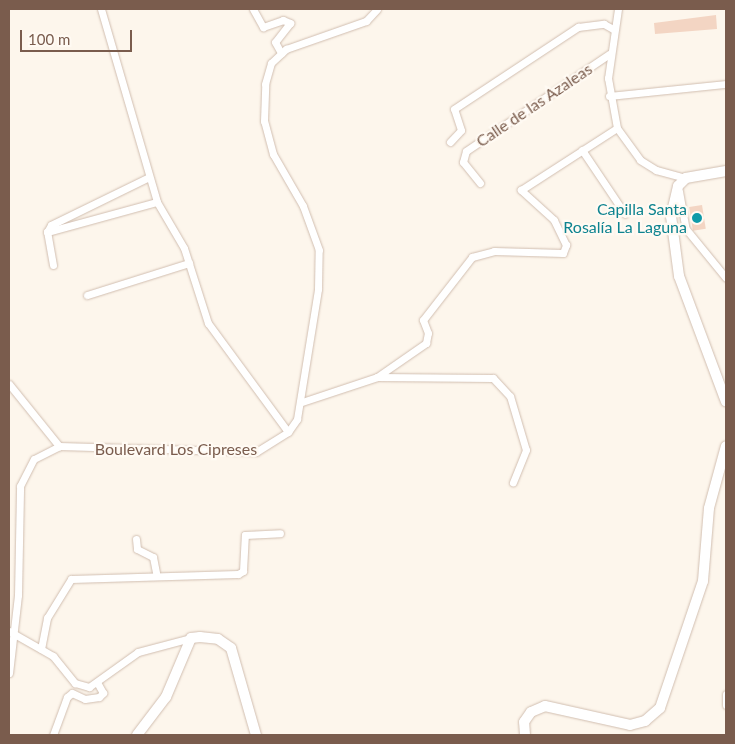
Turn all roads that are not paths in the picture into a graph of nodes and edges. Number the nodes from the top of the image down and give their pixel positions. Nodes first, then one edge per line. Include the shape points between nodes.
1 (101, 9) edge
2 (252, 9) edge
3 (377, 9) edge
4 (618, 9) edge
5 (613, 29) junction
6 (280, 52) junction
7 (609, 54) junction
8 (726, 84) edge
9 (609, 96) junction
10 (617, 128) junction
11 (450, 142) dead end
12 (582, 150) junction
13 (726, 171) edge
14 (149, 177) junction
15 (686, 178) junction
16 (480, 183) dead end
17 (678, 186) junction
18 (157, 202) junction
19 (625, 214) dead end
20 (66, 216) junction
21 (70, 226) junction
22 (47, 232) junction
23 (189, 263) junction
24 (52, 266) dead end
25 (726, 278) edge
26 (88, 295) dead end
27 (376, 377) junction
28 (9, 384) edge
29 (302, 402) junction
30 (726, 402) edge
31 (288, 432) junction
32 (59, 446) junction
33 (726, 446) edge
34 (513, 483) dead end
35 (280, 533) dead end
36 (136, 540) dead end
37 (156, 573) junction
38 (11, 634) edge
39 (191, 638) junction
40 (41, 649) junction
41 (9, 673) edge
42 (98, 684) junction
43 (726, 694) edge
44 (726, 705) edge
45 (524, 722) junction
46 (53, 735) edge
47 (136, 735) edge
48 (256, 735) edge
49 (525, 735) edge
50 (531, 735) edge

1 - 14 street
2 - 6 street via 263,27 283,20 290,24 276,42
3 - 6 street via 366,21
4 - 5 street
5 - 7 street
5 - 11 street via 604,24 578,27 454,110 461,130
6 - 29 street via 267,72 264,121 273,154 303,206 319,250 318,289
7 - 9 street
7 - 16 street, Calle de las Azaleas via 466,151 463,162
8 - 9 street
9 - 10 street
10 - 12 street
10 - 15 street via 640,160 656,170
12 - 19 street
12 - 27 street via 521,190 554,220 566,245 563,253 494,251 472,257 423,320 428,333 426,343
13 - 15 street
14 - 18 street
14 - 20 street
15 - 17 street
17 - 25 street via 686,230
17 - 30 street via 670,216 679,276
18 - 21 street
18 - 23 street
20 - 21 street
20 - 22 street
21 - 22 street
22 - 24 street
23 - 26 street
23 - 31 street via 208,323
27 - 29 street
27 - 34 street via 493,378 510,396 526,450
28 - 32 street
29 - 31 street
31 - 32 street, Boulevard Los Cipreses via 256,452
32 - 38 street, Boulevard Los Cipreses via 34,459 20,486
33 - 45 street via 710,508 703,581 660,708 645,721 630,725 544,706 532,712
35 - 37 street via 244,535 241,573
36 - 37 street via 137,548 153,557
37 - 40 street via 71,579 47,618
38 - 40 street
38 - 41 street, Boulevard Los Cipreses
39 - 42 street via 138,652
39 - 47 street via 166,697
39 - 48 street via 210,637 231,648
40 - 42 street via 52,656 75,683
42 - 46 street via 103,693 99,696 85,699 72,693
43 - 44 street
45 - 49 street
45 - 50 street

